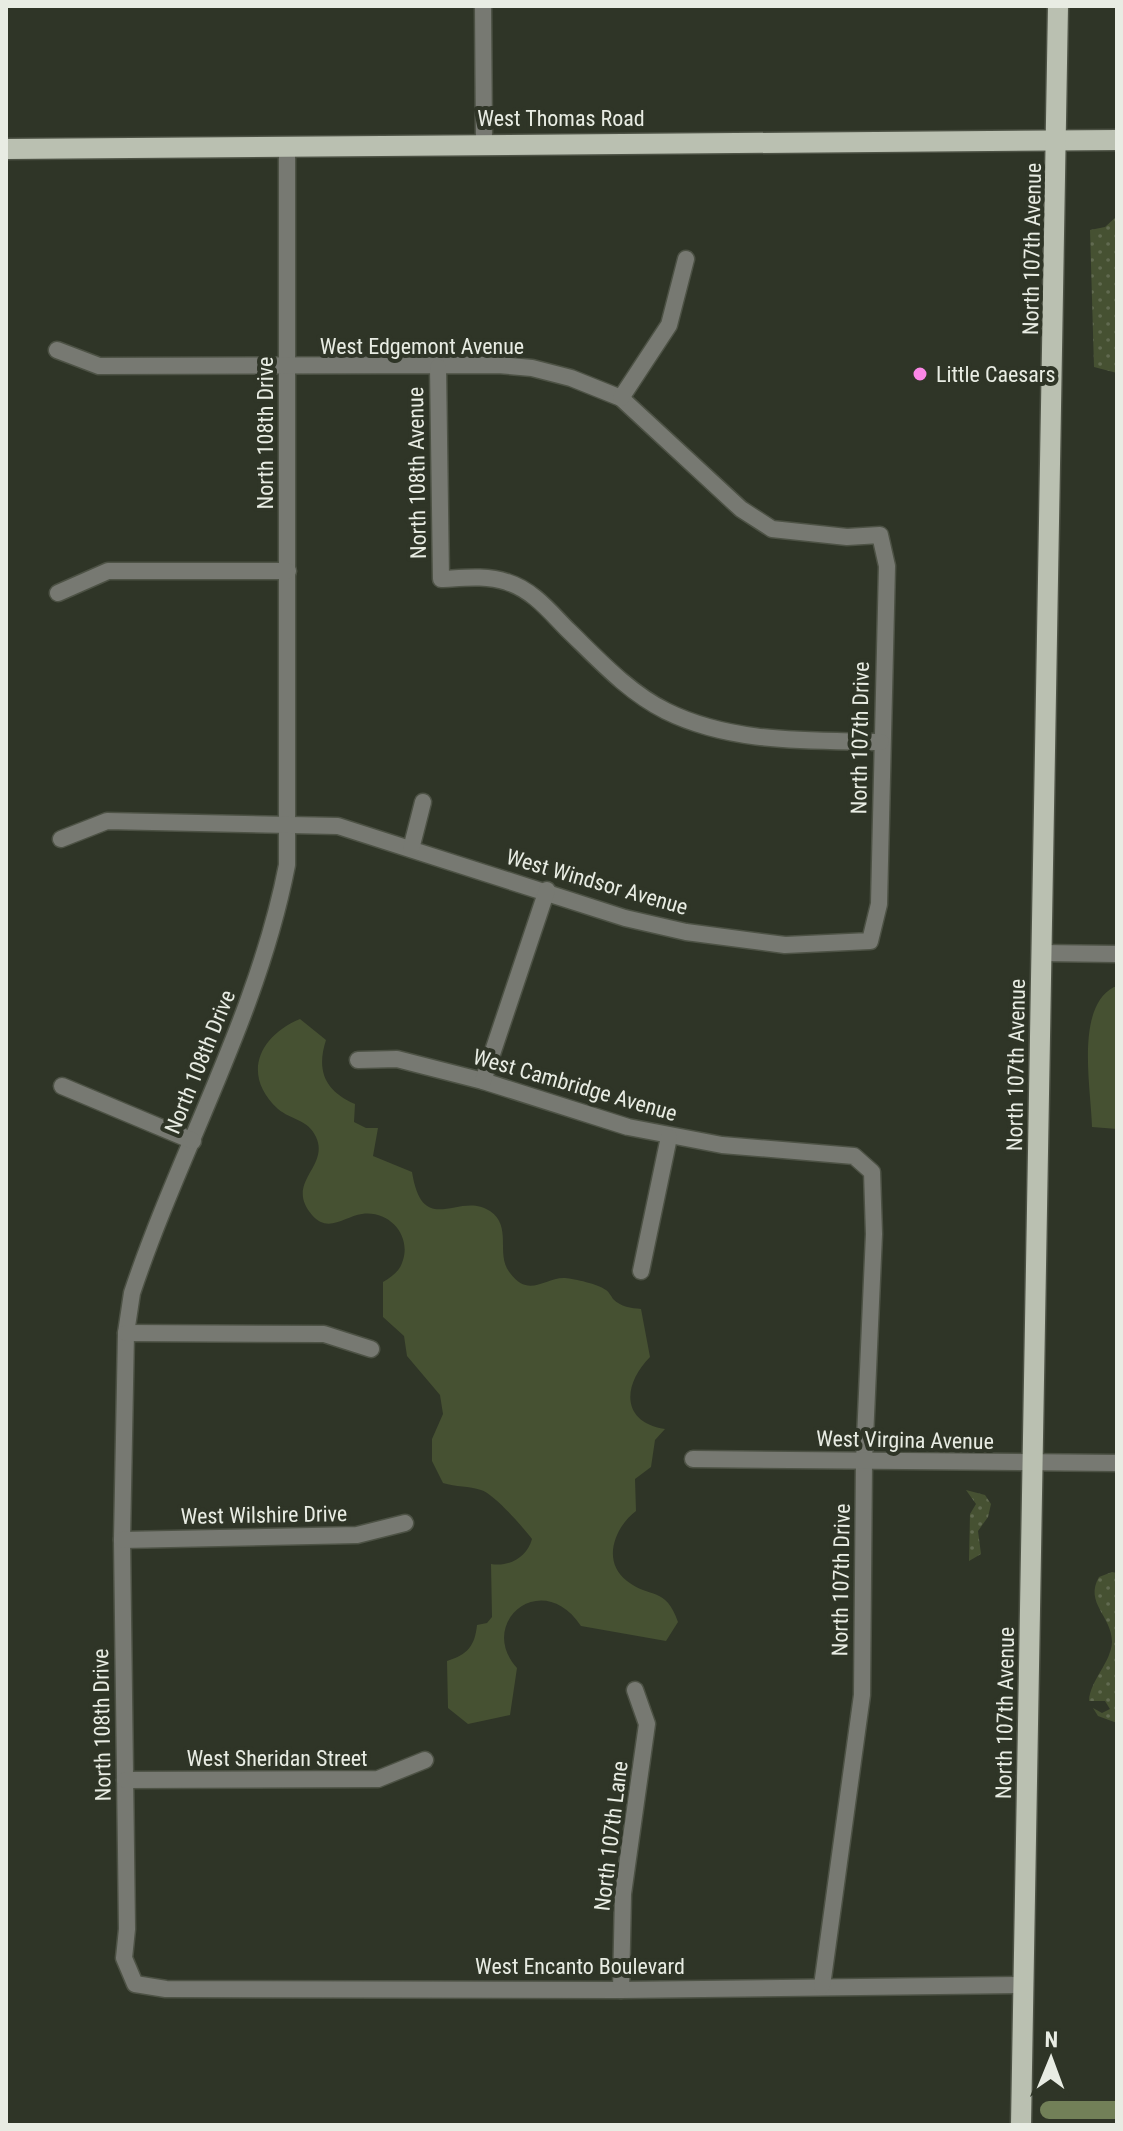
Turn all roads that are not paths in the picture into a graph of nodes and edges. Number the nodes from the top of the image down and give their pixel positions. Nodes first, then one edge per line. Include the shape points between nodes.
1 (483, 6) edge
2 (1058, 6) edge
3 (1058, 140) junction
4 (1117, 140) edge
5 (484, 142) junction
6 (287, 146) junction
7 (6, 149) edge
8 (686, 259) dead end
9 (57, 350) dead end
10 (438, 367) junction
11 (286, 368) junction
12 (621, 398) junction
13 (880, 535) joint
14 (288, 571) junction
15 (58, 593) dead end
16 (881, 742) junction
17 (423, 802) dead end
18 (288, 823) junction
19 (61, 839) dead end
20 (411, 849) junction
21 (547, 890) junction
22 (870, 941) joint
23 (1042, 953) junction
24 (1117, 954) edge
25 (358, 1060) dead end
26 (483, 1081) junction
27 (62, 1086) dead end
28 (669, 1137) junction
29 (193, 1141) junction
30 (872, 1172) joint
31 (641, 1271) dead end
32 (126, 1333) junction
33 (371, 1349) dead end
34 (693, 1459) dead end
35 (864, 1461) junction
36 (1117, 1463) edge
37 (1032, 1464) junction
38 (405, 1523) dead end
39 (122, 1540) junction
40 (635, 1690) dead end
41 (425, 1760) dead end
42 (125, 1780) junction
43 (135, 1984) joint
44 (1025, 1985) junction
45 (822, 1986) junction
46 (621, 1990) junction
47 (1021, 2125) edge

1 - 5 street
2 - 3 main road, North 107th Avenue
3 - 4 main road, West Thomas Road
3 - 5 main road, West Thomas Road
3 - 23 main road, North 107th Avenue
5 - 6 main road, West Thomas Road
6 - 7 main road, West Thomas Road
6 - 11 street, North 108th Drive
8 - 12 street via 669,325
9 - 11 street, West Edgemont Avenue via 99,366
10 - 11 street, West Edgemont Avenue
10 - 12 street, West Edgemont Avenue via 532,368
10 - 16 street, North 108th Avenue via 441,579 509,582 534,596 623,683 667,711 725,732 768,739
11 - 14 street, North 108th Drive
12 - 13 street, West Edgemont Avenue via 741,509 772,529
13 - 16 street, North 107th Drive via 887,566
14 - 15 street via 108,571
14 - 18 street, North 108th Drive
16 - 22 street, North 107th Drive via 879,904
17 - 20 street
18 - 19 street, West Windsor Avenue via 107,821
18 - 20 street, West Windsor Avenue via 338,826
18 - 29 street, North 108th Drive via 287,865 274,930
20 - 21 street, West Windsor Avenue
21 - 22 street, West Windsor Avenue via 625,918 735,941
21 - 26 street
23 - 24 street
23 - 37 main road, North 107th Avenue
25 - 26 street, West Cambridge Avenue via 397,1059
26 - 28 street, West Cambridge Avenue
27 - 29 street
28 - 30 street, West Cambridge Avenue via 854,1156
28 - 31 street
29 - 32 street, North 108th Drive via 132,1293
30 - 35 street, North 107th Drive
32 - 33 street via 324,1334
32 - 39 street, North 108th Drive
34 - 35 street, West Virgina Avenue
35 - 37 street, West Virgina Avenue
35 - 45 street, North 107th Drive via 862,1695
36 - 37 street, West Virgina Avenue
37 - 44 main road, North 107th Avenue
38 - 39 street, West Wilshire Drive via 357,1535
39 - 42 street, North 108th Drive
40 - 46 street, North 107th Lane via 647,1724 623,1894
41 - 42 street, West Sheridan Street via 378,1779
42 - 43 street, North 108th Drive via 124,1958
43 - 46 street, West Encanto Boulevard via 166,1989
44 - 45 street, West Encanto Boulevard
44 - 47 main road, North 107th Avenue
45 - 46 street, West Encanto Boulevard

